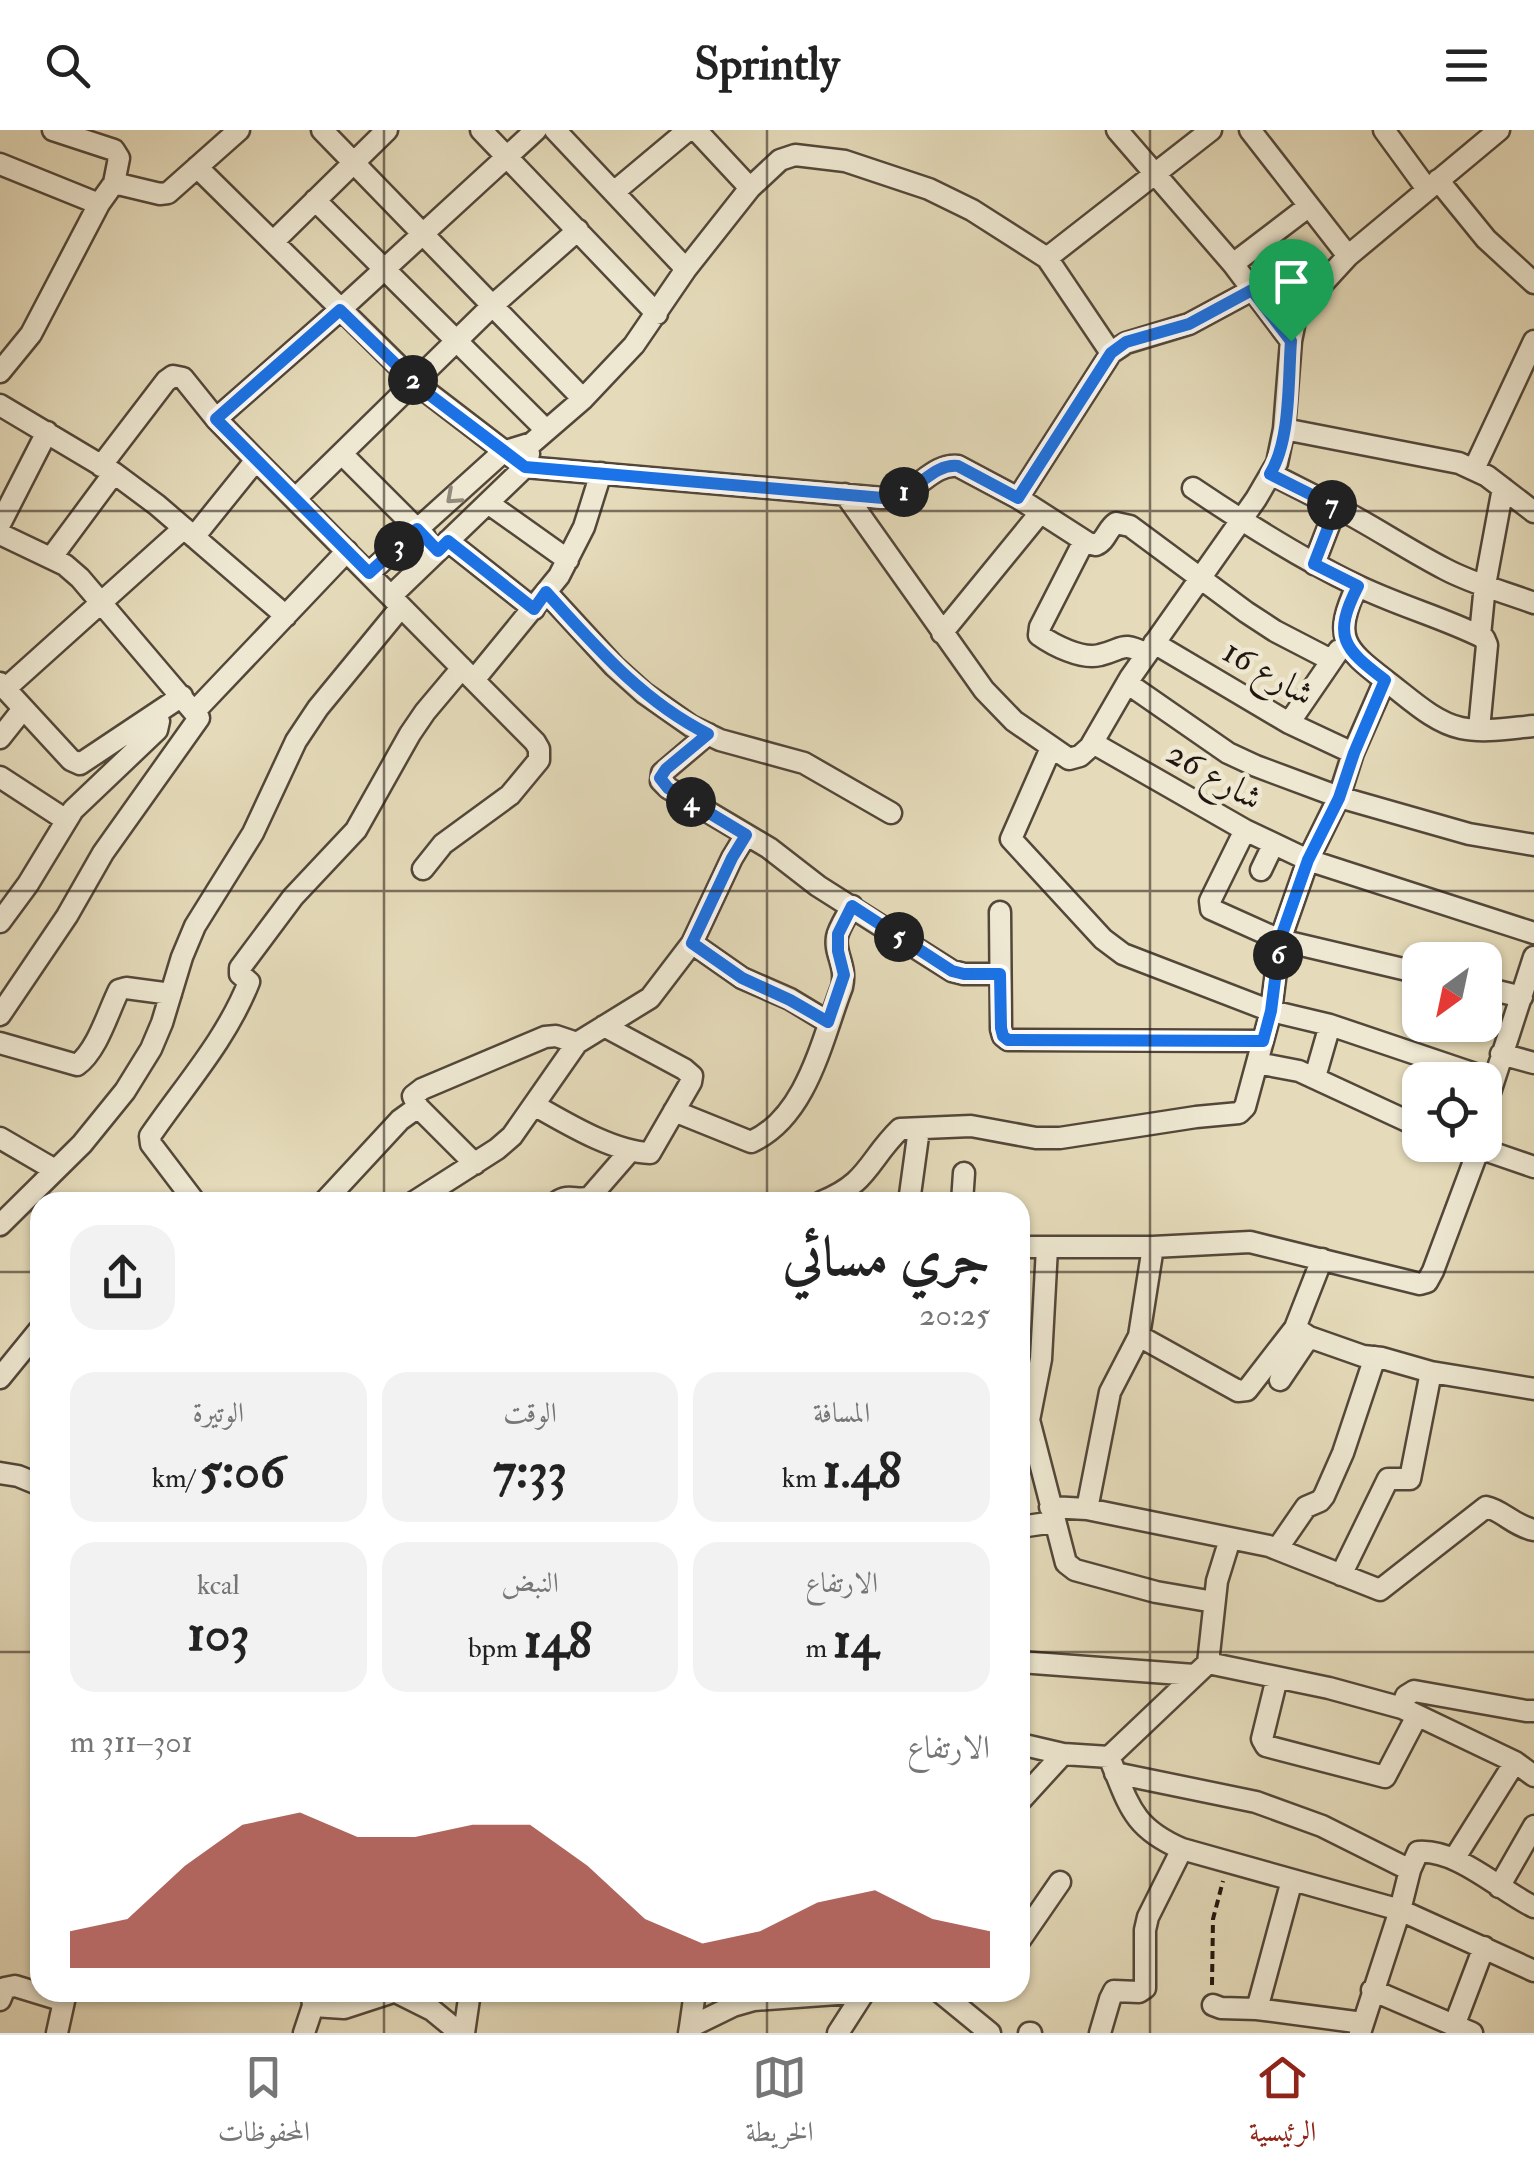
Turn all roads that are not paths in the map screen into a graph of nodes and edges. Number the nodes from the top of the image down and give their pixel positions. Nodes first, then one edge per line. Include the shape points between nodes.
1 (53, 130) edge
2 (239, 130) edge
3 (322, 130) edge
4 (387, 130) edge
5 (481, 130) edge
6 (536, 130) edge
7 (554, 130) edge
8 (688, 130) edge
9 (696, 130) edge
10 (1117, 130) edge
11 (1211, 130) edge
12 (1250, 130) edge
13 (1384, 130) edge
14 (1498, 130) edge
15 (506, 156) junction
16 (353, 162) junction
17 (0, 164) edge
18 (197, 167) junction
19 (1155, 173) junction
20 (114, 183) junction
21 (1432, 184) junction
22 (750, 188) junction
23 (614, 192) junction
24 (315, 200) junction
25 (99, 204) junction
26 (1310, 206) junction
27 (578, 230) junction
28 (423, 234) junction
29 (273, 242) junction
30 (1348, 256) junction
31 (1047, 258) junction
32 (1233, 264) junction
33 (385, 268) junction
34 (686, 269) junction
35 (1534, 283) edge
36 (1252, 290) junction
37 (492, 306) junction
38 (340, 310) junction
39 (657, 314) junction
40 (457, 341) junction
41 (1291, 341) junction
42 (1534, 341) edge
43 (1111, 353) junction
44 (0, 372) edge
45 (415, 382) junction
46 (583, 399) junction
47 (0, 404) edge
48 (216, 419) junction
49 (1284, 429) junction
50 (47, 432) junction
51 (539, 436) junction
52 (503, 452) junction
53 (342, 454) junction
54 (256, 460) junction
55 (525, 467) junction
56 (108, 469) junction
57 (1474, 469) junction
58 (601, 473) junction
59 (1270, 474) junction
60 (1193, 488) dead end
61 (1504, 488) junction
62 (845, 494) junction
63 (1018, 498) junction
64 (295, 499) junction
65 (488, 503) junction
66 (1336, 507) junction
67 (1534, 512) edge
68 (1040, 513) junction
69 (1241, 520) junction
70 (0, 524) edge
71 (417, 529) junction
72 (188, 532) junction
73 (0, 534) edge
74 (1084, 541) junction
75 (444, 546) junction
76 (347, 551) junction
77 (51, 558) junction
78 (568, 560) junction
79 (1314, 564) junction
80 (369, 573) junction
81 (1200, 578) junction
82 (1484, 584) junction
83 (1358, 586) junction
84 (396, 601) junction
85 (540, 601) junction
86 (103, 603) junction
87 (1534, 604) edge
88 (286, 616) junction
89 (942, 633) junction
90 (1480, 636) junction
91 (1346, 640) junction
92 (1150, 648) junction
93 (1332, 660) junction
94 (468, 674) junction
95 (1385, 680) junction
96 (1127, 683) junction
97 (3, 686) edge
98 (189, 704) junction
99 (23, 709) junction
100 (154, 715) junction
101 (1288, 724) junction
102 (1534, 726) edge
103 (1480, 728) junction
104 (708, 734) junction
105 (0, 738) edge
106 (1093, 743) junction
107 (1052, 748) junction
108 (1354, 753) junction
109 (0, 777) edge
110 (1339, 798) junction
111 (891, 812) dead end
112 (66, 820) junction
113 (1245, 830) junction
114 (746, 835) junction
115 (1273, 845) junction
116 (1534, 846) edge
117 (1308, 860) junction
118 (423, 869) dead end
119 (1261, 870) dead end
120 (852, 906) junction
121 (1000, 912) dead end
122 (0, 922) edge
123 (1534, 933) edge
124 (1280, 940) junction
125 (692, 943) junction
126 (1402, 969) edge
127 (1532, 970) edge
128 (1000, 974) junction
129 (1502, 992) edge
130 (171, 994) junction
131 (1522, 997) junction
132 (1271, 1011) junction
133 (0, 1015) edge
134 (828, 1022) junction
135 (604, 1026) junction
136 (1330, 1026) junction
137 (1263, 1041) junction
138 (578, 1043) junction
139 (0, 1044) edge
140 (1502, 1054) junction
141 (1438, 1062) edge
142 (1499, 1062) edge
143 (1257, 1063) junction
144 (1534, 1063) edge
145 (1315, 1078) junction
146 (534, 1105) junction
147 (418, 1107) junction
148 (674, 1112) junction
149 (1402, 1119) edge
150 (919, 1129) junction
151 (0, 1138) edge
152 (630, 1151) junction
153 (1502, 1156) edge
154 (1470, 1162) edge
155 (475, 1164) junction
156 (1534, 1167) edge
157 (56, 1170) junction
158 (964, 1173) dead end
159 (34, 1192) edge
160 (185, 1192) edge
161 (333, 1192) edge
162 (430, 1192) edge
163 (594, 1192) edge
164 (842, 1192) edge
165 (910, 1192) edge
166 (963, 1192) edge
167 (30, 1196) edge
168 (0, 1225) edge
169 (1030, 1247) edge
170 (1154, 1247) junction
171 (1048, 1248) junction
172 (1322, 1260) junction
173 (1302, 1333) junction
174 (1139, 1336) junction
175 (30, 1348) edge
176 (1375, 1357) junction
177 (1431, 1372) junction
178 (1030, 1376) edge
179 (0, 1378) edge
180 (1280, 1380) dead end
181 (1534, 1389) edge
182 (1030, 1462) edge
183 (1, 1472) edge
184 (30, 1482) edge
185 (1086, 1509) junction
186 (1052, 1515) junction
187 (1030, 1523) edge
188 (1534, 1530) edge
189 (1230, 1539) junction
190 (1276, 1549) junction
191 (1341, 1575) junction
192 (1214, 1602) junction
193 (1030, 1662) edge
194 (1201, 1670) junction
195 (1276, 1678) junction
196 (1534, 1711) edge
197 (1410, 1712) junction
198 (1030, 1746) edge
199 (1062, 1754) junction
200 (1515, 1762) junction
201 (1112, 1765) junction
202 (1534, 1776) edge
203 (1030, 1790) edge
204 (1534, 1826) edge
205 (1182, 1849) junction
206 (1454, 1859) junction
207 (1410, 1870) junction
208 (1292, 1880) junction
209 (1060, 1882) dead end
210 (1499, 1887) junction
211 (1534, 1908) edge
212 (1030, 1909) edge
213 (1400, 1910) junction
214 (1484, 1947) junction
215 (1534, 1971) edge
216 (30, 1989) edge
217 (1372, 1990) junction
218 (0, 2000) edge
219 (64, 2002) edge
220 (311, 2002) edge
221 (323, 2002) edge
222 (363, 2002) edge
223 (416, 2002) edge
224 (469, 2002) edge
225 (694, 2002) edge
226 (750, 2002) edge
227 (858, 2002) edge
228 (952, 2002) edge
229 (1214, 2004) road end
230 (1256, 2010) junction
231 (1362, 2028) edge
232 (690, 2030) edge
233 (1463, 2030) edge
234 (57, 2033) edge
235 (304, 2033) edge
236 (464, 2033) edge
237 (838, 2033) edge
238 (990, 2033) edge
239 (1100, 2033) edge

1 - 20 street via 114,150
2 - 18 street
3 - 16 street
4 - 16 street
5 - 15 street
6 - 15 street
7 - 23 street
8 - 23 street
9 - 22 street
10 - 19 street
11 - 19 street
12 - 26 street
13 - 21 street
14 - 21 street
15 - 27 street
15 - 28 street
16 - 24 street
16 - 28 street
17 - 25 street
18 - 20 street via 160,194
18 - 29 street
19 - 31 street
19 - 32 street
20 - 25 street
21 - 30 street
21 - 35 street
22 - 31 street via 795,155 845,161 972,210
22 - 34 street
23 - 34 street
24 - 29 street
24 - 33 street
25 - 44 street via 31,334
26 - 30 street
26 - 32 street
27 - 37 street
27 - 39 street
28 - 33 street
28 - 37 street
29 - 38 street
30 - 41 street via 1302,306
31 - 43 street
32 - 36 street
33 - 38 street
33 - 40 street
34 - 39 street
36 - 41 street
36 - 43 street via 1189,324 1126,342
37 - 40 street
37 - 46 street
38 - 45 street
38 - 48 street
39 - 46 street
40 - 45 street
40 - 51 street
41 - 49 street
42 - 57 street
43 - 63 street
45 - 52 street
45 - 53 street
46 - 51 street
47 - 50 street
48 - 54 street
48 - 56 street via 183,378 173,376
49 - 57 street
49 - 59 street
50 - 56 street
50 - 70 street
51 - 52 street
51 - 55 street
52 - 55 street
52 -> 71 street
53 - 64 street
53 - 71 street
54 - 64 street
54 - 72 street
55 - 58 street
55 - 65 street
56 - 72 street
56 - 77 street
57 - 61 street
58 - 62 street
58 - 78 street
59 - 66 street
59 - 69 street
60 - 69 street
61 - 67 street
61 - 82 street
62 - 63 street via 897,496 950,465
62 - 89 street
63 - 68 street
64 - 76 street
65 - 75 street
65 - 78 street
66 - 79 street
66 - 82 street via 1449,572
68 - 74 street
68 - 89 street
69 - 79 street
69 - 81 street
71 - 75 street
71 - 80 street
72 - 86 street
72 - 88 street
73 - 77 street
74 - 81 street via 1096,546 1116,523 1130,526
74 - 92 street via 1039,635 1083,655
75 - 84 street
75 - 85 street
76 - 80 street
76 - 88 street
77 - 86 street
78 - 85 street
79 - 83 street
80 - 84 street
81 - 92 street
81 - 93 street
82 - 87 street
82 - 90 street
83 - 90 street
83 - 91 street via 1343,625
84 - 94 street
84 - 130 street via 296,741 253,833 196,926
85 - 94 street
85 - 104 street via 644,693
86 - 97 street
86 - 98 street
88 - 98 street
89 - 107 street via 1014,722
90 - 103 street via 1487,644
91 - 93 street
91 - 95 street via 1354,656
92 - 96 street
92 - 101 street, شارع 16
93 - 101 street
94 - 118 street via 540,748 539,760 510,796 457,832
94 - 160 street via 425,712 356,830 293,897 240,968 249,982 236,1012 150,1136
95 - 103 street via 1450,724
95 - 108 street
96 - 106 street
96 - 110 street via 1228,753
97 - 99 street
98 - 100 street
98 - 133 street via 198,722 103,853
99 - 100 street via 80,764
99 - 105 street
100 - 112 street via 157,730
101 - 108 street, شارع 16
102 - 103 street
104 - 111 street via 804,762
104 - 114 street via 666,769 661,782
106 - 107 street via 1069,759
106 - 113 street, شارع 26
107 - 132 street via 1011,835 1014,844 1122,954
108 - 110 street
109 - 112 street
110 - 116 street
110 - 117 street
112 - 122 street
113 - 115 street, شارع 26
113 - 124 street via 1210,906
114 - 120 street
114 - 125 street
115 - 117 street, شارع 26
115 - 119 street
117 - 123 street, شارع 26
117 - 124 street
120 - 128 street via 952,971
120 - 134 street via 838,934 844,975
121 - 128 street
124 - 126 street
124 - 132 street
125 - 134 street via 742,978
125 - 135 street via 650,998
127 - 131 street
128 - 137 street via 1001,1028 1008,1040
129 - 131 street
130 - 139 street via 119,990 77,1065
130 - 157 street via 151,1049 125,1091
131 - 140 street
132 - 136 street
132 - 137 street
134 - 148 street via 812,1073 779,1125 756,1142
135 - 138 street
135 - 148 street via 692,1076
136 - 141 street
136 - 145 street
137 - 143 street
138 - 146 street
138 - 147 street via 556,1036 532,1041 422,1089 413,1096
140 - 142 street
140 - 144 street
143 - 145 street
143 - 150 street via 1240,1114 1060,1138 970,1126
145 - 149 street
146 - 152 street
146 - 155 street via 512,1136
147 - 155 street
147 - 161 street
148 - 152 street via 650,1154
150 - 164 street via 900,1130
150 - 165 street
151 - 157 street
152 - 163 street
153 - 156 street
154 - 172 street via 1426,1282
155 - 162 street
157 - 159 street
158 - 166 street
167 - 168 street
169 - 171 street
170 - 171 street
170 - 172 street via 1250,1242
170 - 174 street
171 - 178 street via 1040,1358
172 - 173 street
173 - 174 street via 1243,1392
173 - 176 street
173 - 180 street
174 - 185 street via 1110,1392
175 - 179 street
176 - 177 street
176 - 190 street via 1324,1496 1306,1507
177 - 181 street
177 - 191 street via 1410,1479 1388,1479
182 - 186 street
183 - 184 street
185 - 186 street
185 - 189 street
186 - 187 street
186 - 192 street via 1070,1568
188 - 191 street via 1486,1507 1385,1588
189 - 190 street
189 - 192 street
190 - 191 street
192 - 194 street
193 - 194 street
194 - 195 street
194 - 201 street
195 - 197 street
195 - 197 street via 1262,1739 1285,1751 1385,1776
196 - 197 street via 1414,1691
197 - 200 street
198 - 199 street
199 - 201 street
199 - 203 street
200 - 202 street
200 - 206 street
201 - 205 street via 1133,1814
201 - 207 street via 1256,1802
204 - 210 street
205 - 208 street
205 - 239 street via 1148,1917 1145,1988 1114,1991
206 - 207 street via 1424,1851
206 - 210 street
207 - 213 street
208 - 213 street
208 - 230 street
209 - 212 street
210 - 211 street
213 - 214 street
213 - 217 street
214 - 215 street
214 - 233 street
216 - 218 street via 6,1988
217 - 231 street
217 - 233 street
219 - 234 street
220 - 235 street
221 - 222 street via 344,2008
223 - 236 street
224 - 236 street
225 - 232 street
226 - 232 street
227 - 237 street
228 - 238 street
229 - 230 street
230 - 231 street

